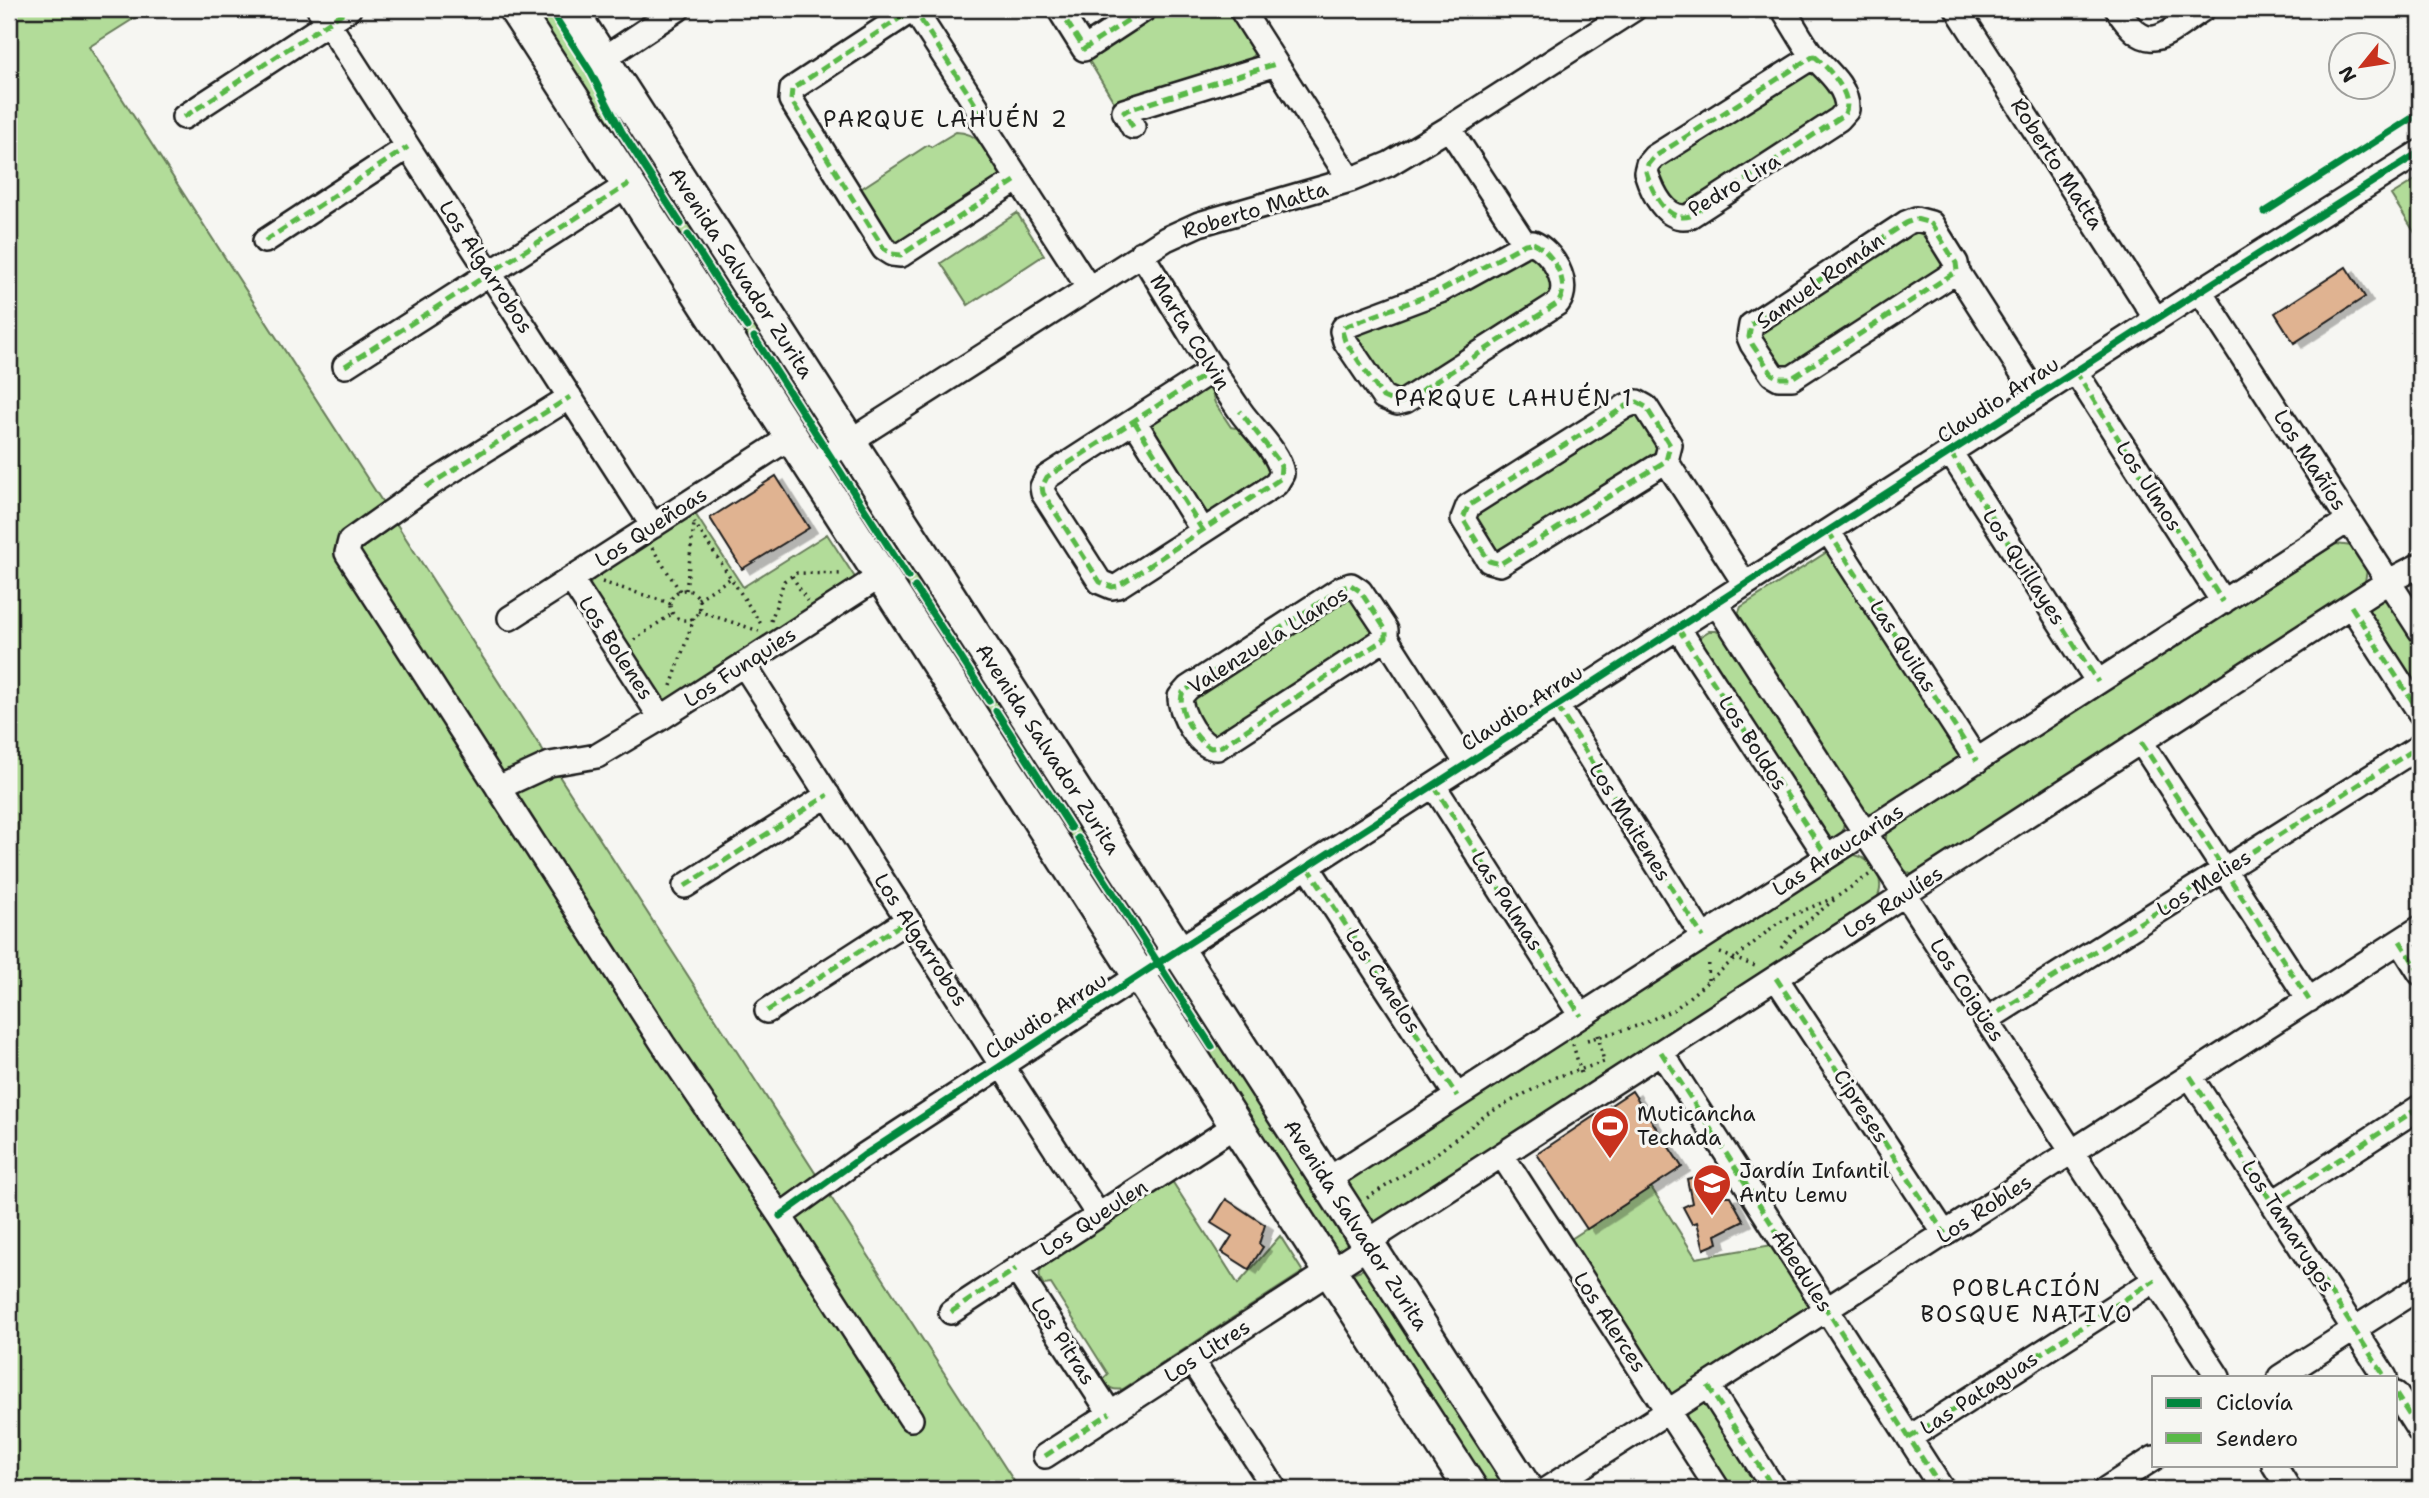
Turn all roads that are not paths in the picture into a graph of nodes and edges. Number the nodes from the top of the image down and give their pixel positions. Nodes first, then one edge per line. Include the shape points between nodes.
1 (349, 9) edge
2 (515, 9) edge
3 (570, 9) edge
4 (678, 9) edge
5 (1059, 9) edge
6 (1144, 9) edge
7 (1241, 9) edge
8 (1634, 9) edge
9 (1783, 9) edge
10 (1957, 9) edge
11 (2117, 9) edge
12 (2203, 9) edge
13 (323, 16) edge
14 (1814, 56) junction
15 (603, 58) junction
16 (1276, 64) junction
17 (184, 117) dead end
18 (1133, 127) dead end
19 (1449, 128) junction
20 (408, 147) junction
21 (2420, 152) edge
22 (1018, 179) junction
23 (1350, 180) junction
24 (629, 184) junction
25 (265, 241) dead end
26 (1525, 244) junction
27 (1141, 253) junction
28 (1957, 271) junction
29 (490, 273) junction
30 (1088, 288) junction
31 (2200, 290) junction
32 (2156, 319) junction
33 (345, 366) dead end
34 (1214, 369) junction
35 (2075, 371) junction
36 (2037, 396) junction
37 (570, 397) junction
38 (1134, 421) junction
39 (792, 436) junction
40 (850, 442) junction
41 (1950, 452) junction
42 (1666, 461) junction
43 (811, 466) junction
44 (2349, 520) junction
45 (648, 529) junction
46 (1203, 530) junction
47 (1828, 531) junction
48 (2420, 565) edge
49 (882, 575) junction
50 (574, 577) junction
51 (2389, 581) junction
52 (1745, 584) junction
53 (2223, 602) junction
54 (1716, 603) junction
55 (2351, 606) junction
56 (510, 618) dead end
57 (1678, 628) junction
58 (2420, 630) edge
59 (1386, 638) junction
60 (744, 665) junction
61 (2098, 682) junction
62 (1557, 706) junction
63 (2420, 713) edge
64 (661, 718) junction
65 (2141, 742) junction
66 (2420, 746) edge
67 (1977, 761) junction
68 (1467, 764) junction
69 (1434, 786) junction
70 (498, 788) junction
71 (828, 795) junction
72 (1865, 833) junction
73 (1827, 857) junction
74 (1308, 867) junction
75 (2226, 870) junction
76 (685, 886) dead end
77 (1905, 894) junction
78 (908, 920) junction
79 (2420, 928) edge
80 (2400, 941) junction
81 (1707, 942) junction
82 (1178, 950) junction
83 (1771, 974) junction
84 (2420, 974) edge
85 (1140, 975) junction
86 (2309, 1000) junction
87 (767, 1011) dead end
88 (1586, 1013) junction
89 (1986, 1020) junction
90 (1661, 1052) junction
91 (1002, 1066) junction
92 (2190, 1076) junction
93 (1457, 1096) junction
94 (2420, 1107) edge
95 (1236, 1125) junction
96 (2072, 1152) junction
97 (1502, 1155) junction
98 (1327, 1180) junction
99 (2272, 1203) junction
100 (1098, 1215) junction
101 (780, 1216) junction
102 (1945, 1234) junction
103 (1368, 1244) junction
104 (1016, 1269) junction
105 (1331, 1271) junction
106 (2155, 1280) junction
107 (2420, 1287) edge
108 (1827, 1310) junction
109 (951, 1312) dead end
110 (2354, 1329) junction
111 (1192, 1360) junction
112 (2217, 1376) edge
113 (2282, 1376) edge
114 (2384, 1376) edge
115 (1708, 1386) junction
116 (2398, 1397) edge
117 (1668, 1412) junction
118 (1110, 1413) junction
119 (911, 1419) dead end
120 (2420, 1432) edge
121 (1909, 1438) junction
122 (1045, 1456) dead end
123 (2152, 1459) edge
124 (2275, 1466) edge
125 (1274, 1489) edge
126 (1471, 1489) edge
127 (1526, 1489) edge
128 (1547, 1489) edge
129 (1718, 1489) edge
130 (1774, 1489) edge
131 (1942, 1489) edge
132 (2108, 1489) edge
133 (2290, 1489) edge

1 - 13 street
2 - 24 main road
3 - 15 main road, Avenida Salvador Zurita
4 - 15 street
5 - 6 street via 1084,49
7 - 16 street
8 - 19 street, Roberto Matta
9 - 14 street, Pedro Lira
10 - 32 street, Roberto Matta
11 - 12 street via 2135,34 2152,39
13 - 17 street
13 - 20 street, Los Algarrobos
14 - 14 street, Pedro Lira via 1648,164 1646,172 1666,210 1678,217 1690,216 1844,116 1846,97
15 - 40 main road, Avenida Salvador Zurita
16 - 18 street via 1124,111
16 - 23 street
19 - 23 street, Roberto Matta
19 - 26 street
20 - 25 street
20 - 29 street, Los Algarrobos
21 - 31 street, Claudio Arrau
22 - 22 street via 901,254 892,254 790,100 792,89 913,13 977,107 979,118
22 - 30 street
23 - 27 street, Roberto Matta via 1199,224
24 - 29 street
24 - 39 main road
26 - 26 street via 1440,291 1344,327 1345,341 1383,397 1405,401 1558,303 1564,290 1562,276 1542,246
27 - 30 street, Roberto Matta
27 - 34 street, Marta Colvin
28 - 28 street, Samuel Román via 1792,378 1772,374 1749,337 1756,320 1911,220 1931,223
28 - 36 street, Samuel Román
29 - 33 street
29 - 37 street, Los Algarrobos
30 - 40 street, Roberto Matta
31 - 32 street, Claudio Arrau
31 - 44 street, Los Mañíos
32 - 35 street, Claudio Arrau
34 - 38 street
34 - 46 street, Marta Colvin via 1277,459 1282,474 1276,484
35 - 36 street, Claudio Arrau
35 - 53 street, Los Ulmos
36 - 41 street, Claudio Arrau
37 - 45 street, Los Algarrobos
37 - 70 street via 426,486 350,541 347,553
38 - 46 street
38 - 46 street via 1047,477 1042,487 1093,571 1100,582 1118,586
39 - 43 main road
39 - 45 street, Los Queñoas via 689,514
40 - 43 street, Roberto Matta
40 - 82 main road, Avenida Salvador Zurita
41 - 47 street, Claudio Arrau
41 - 61 street, Los Quillayes
42 - 42 street via 1500,564 1489,561 1463,519 1468,506 1626,405 1637,402 1646,407 1670,445
42 - 52 street
43 - 49 main road
44 - 51 street, Los Mañíos
44 - 53 street, Las Araucarias
45 - 50 street, Los Queñoas
47 - 52 street, Claudio Arrau
47 - 67 street, Las Quilas
48 - 51 street, Los Raulíes
49 - 60 street, Los Funquies
49 - 85 main road
50 - 56 street, Los Queñoas
50 - 64 street, Los Bolenes
51 - 55 street, Los Raulíes
51 - 58 street, Los Mañíos
52 - 54 street, Claudio Arrau
53 - 61 street, Las Araucarias
54 - 57 street, Claudio Arrau
54 - 72 street, Los Coigües
55 - 63 street
55 - 65 street, Los Raulíes
57 - 62 street, Claudio Arrau
57 - 73 street, Los Boldos
59 - 59 street, Valenzuela Llanos via 1387,631 1360,591 1346,586 1188,688 1180,696 1182,709 1202,742 1217,748
59 - 68 street, Valenzuela Llanos
60 - 64 street, Los Funquies
60 - 71 street, Los Algarrobos
61 - 67 street, Las Araucarias
62 - 68 street, Claudio Arrau
62 - 81 street, Los Maitenes
64 - 70 street, Los Funquies via 597,756 550,764
65 - 75 street
65 - 77 street, Los Raulíes
66 - 75 street, Los Melies
67 - 72 street, Las Araucarias
68 - 69 street, Claudio Arrau
69 - 74 street, Claudio Arrau
69 - 88 street, Las Palmas
70 - 101 street
71 - 76 street
71 - 78 street, Los Algarrobos
72 - 73 street, Las Araucarias
72 - 77 street, Los Coigües
73 - 81 street, Las Araucarias
74 - 82 street, Claudio Arrau
74 - 93 street, Los Canelos
75 - 86 street
75 - 89 street, Los Melies
77 - 83 street, Los Raulíes
77 - 89 street, Los Coigües
78 - 87 street
78 - 91 street, Los Algarrobos
79 - 80 street, Los Robles
80 - 84 street
80 - 86 street, Los Robles
81 - 88 street, Las Araucarias
82 - 85 street, Claudio Arrau
82 - 98 main road, Avenida Salvador Zurita
83 - 90 street, Los Raulíes
83 - 102 street, Cipreses
85 - 91 street, Claudio Arrau
85 - 95 main road
86 - 92 street, Los Robles
88 - 93 street, Las Araucarias
89 - 96 street, Los Coigües
90 - 97 street, Los Raulíes
90 - 108 street, Abedules
91 - 100 street, Los Algarrobos
91 - 101 street, Claudio Arrau
92 - 96 street, Los Robles
92 - 99 street, Los Tamarugos
93 - 98 street, Las Araucarias
94 - 99 street
95 - 100 street, Los Queulen
95 - 105 main road
96 - 102 street, Los Robles
96 - 106 street, Los Coigües
97 - 103 street, Los Raulíes
97 - 117 street, Los Alerces
98 - 103 main road, Avenida Salvador Zurita
99 - 110 street, Los Tamarugos
100 - 104 street, Los Queulen
101 - 119 street
102 - 108 street, Los Robles
103 - 105 street, Los Litres
103 - 127 main road, Avenida Salvador Zurita
104 - 109 street, Los Queulen
104 - 118 street, Los Pitras
105 - 111 street, Los Litres
105 - 126 main road
106 - 112 street, Los Coigües
106 - 121 street, Las Pataguas
107 - 110 street
108 - 115 street, Los Robles
108 - 121 street, Abedules
110 - 113 street
110 - 114 street, Los Tamarugos
111 - 118 street, Los Litres
111 - 125 street
115 - 117 street, Los Robles
115 - 130 street
116 - 120 street
117 - 128 street, Los Robles
117 - 129 street, Los Alerces
118 - 122 street, Los Litres
121 - 131 street, Abedules
123 - 132 street
124 - 133 street

